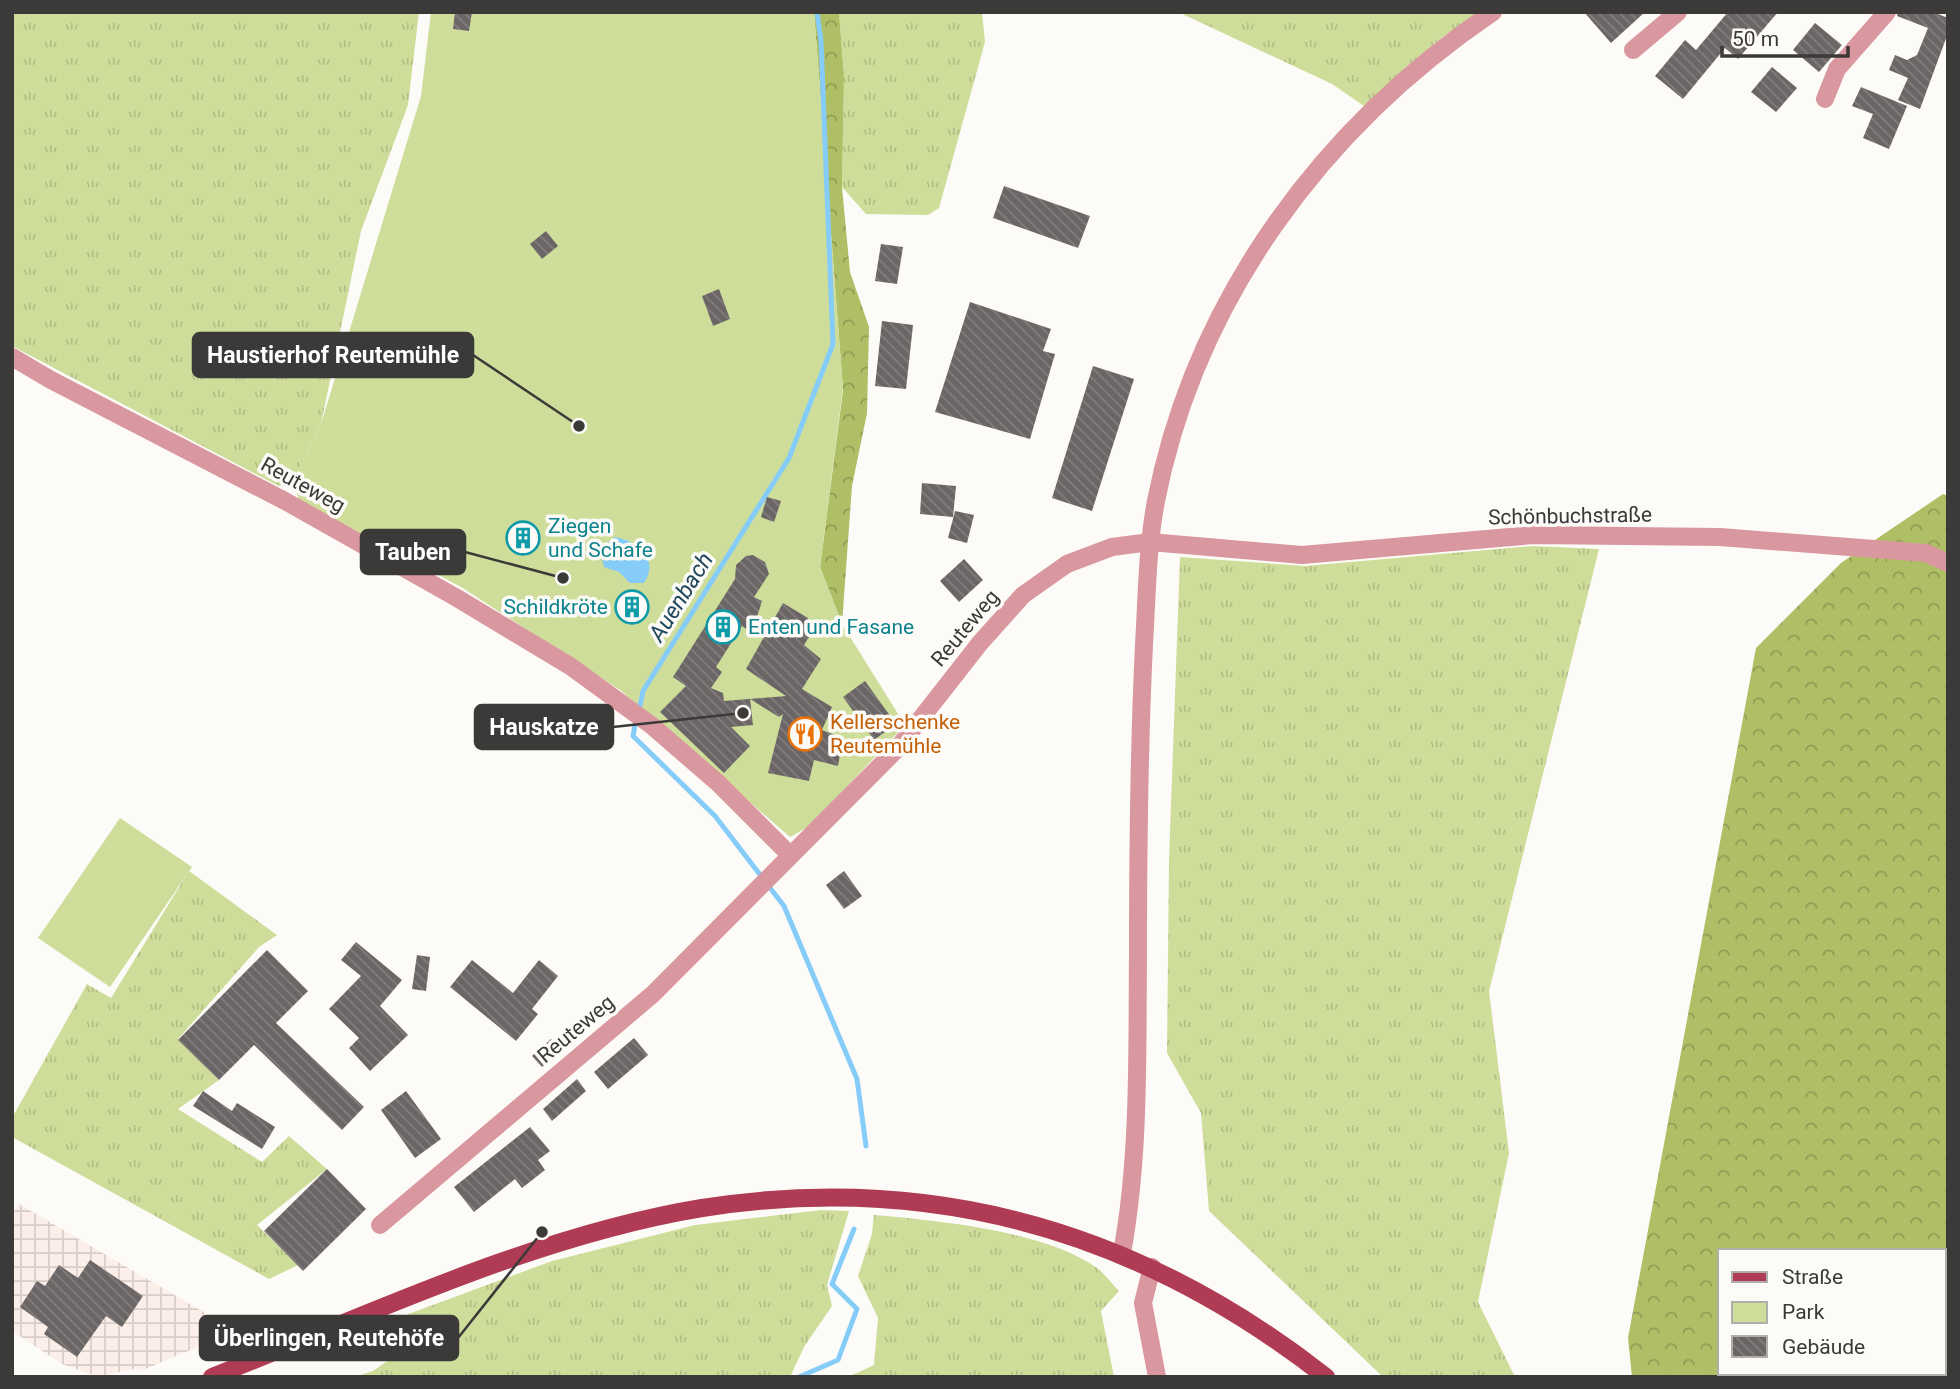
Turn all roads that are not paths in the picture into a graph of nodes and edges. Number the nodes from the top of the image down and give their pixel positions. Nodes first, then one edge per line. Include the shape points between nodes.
1 (1493, 12) edge
2 (1678, 12) edge
3 (1887, 12) edge
4 (1633, 50) dead end
5 (1825, 99) dead end
6 (12, 357) edge
7 (1150, 542) junction
8 (1948, 563) edge
9 (789, 854) junction
10 (380, 1224) dead end
11 (1122, 1253) junction
12 (1152, 1267) junction
13 (212, 1377) edge
14 (1157, 1377) edge
15 (1326, 1377) edge

1 - 7 street via 1376,106 1326,157 1264,238 1199,361 1163,473
2 - 4 street
3 - 5 street via 1837,69
6 - 9 street, Reuteweg via 446,591 614,697 718,783
7 - 8 street, Schönbuchstraße via 1302,555 1533,535 1720,537 1926,553
7 - 9 street, Reuteweg via 1112,547 1067,564 1023,595 897,749
7 - 11 street via 1142,697 1133,1155
9 - 10 street, Reuteweg via 653,993
11 - 12 main road
11 - 13 main road via 1048,1227 928,1203 834,1198 748,1202 699,1209 565,1242
12 - 14 street via 1143,1303
12 - 15 main road via 1237,1312

